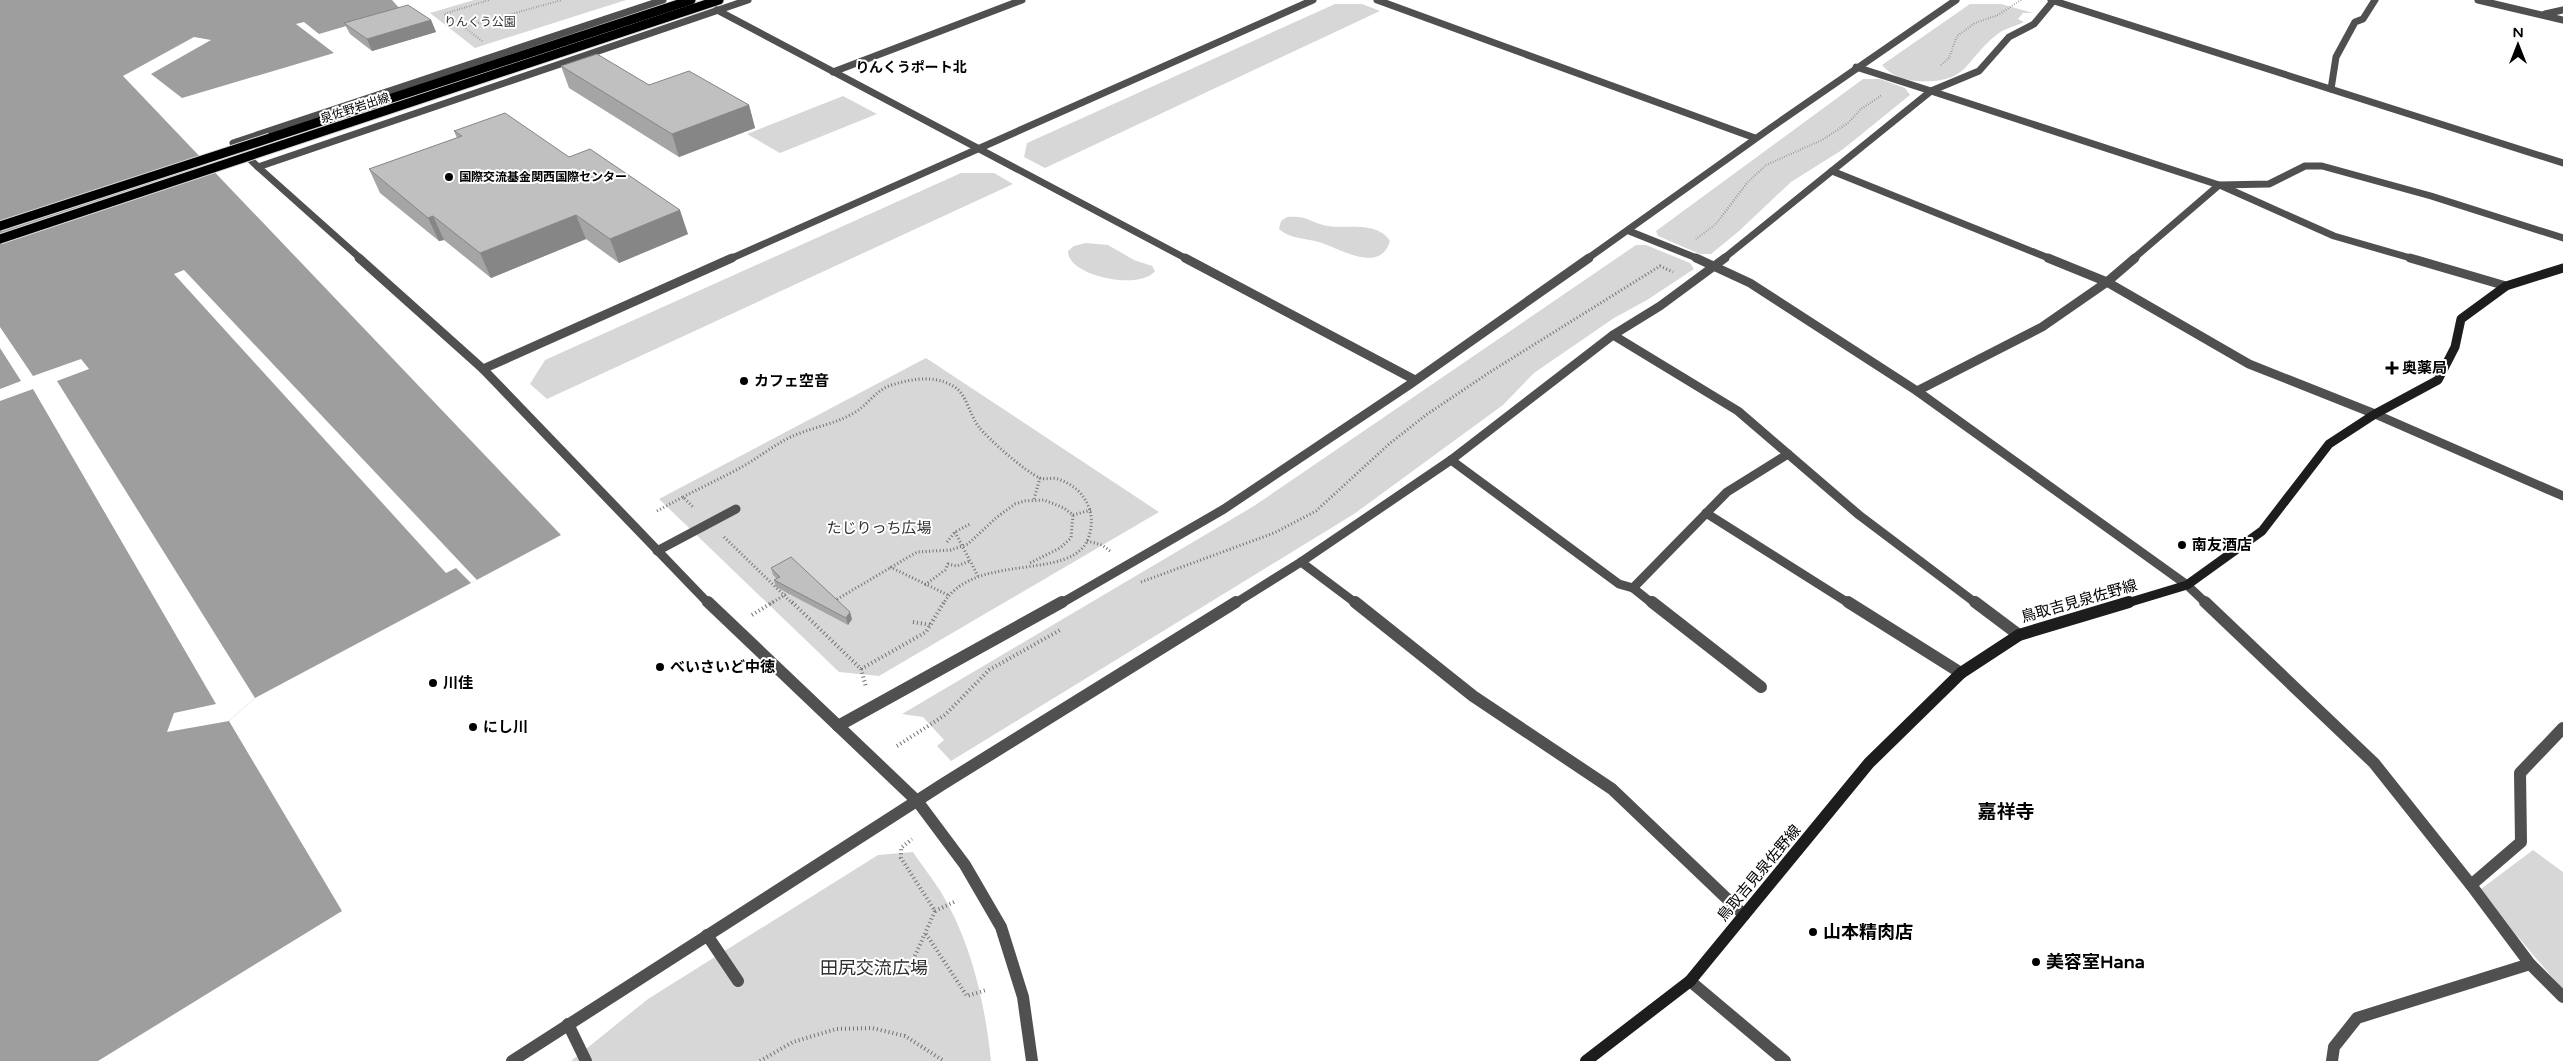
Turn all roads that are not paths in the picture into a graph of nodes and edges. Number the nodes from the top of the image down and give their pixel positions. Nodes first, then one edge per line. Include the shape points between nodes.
1 (663, 0) edge
2 (691, 0) edge
3 (719, 0) edge
4 (748, 0) edge
5 (1022, 0) edge
6 (1313, 0) edge
7 (1377, 0) edge
8 (1956, 0) edge
9 (2053, 0) edge
10 (2375, 0) edge
11 (2478, 0) edge
12 (716, 10) junction
13 (2563, 10) edge
14 (2542, 14) junction
15 (2563, 20) edge
16 (1856, 67) junction
17 (833, 72) junction
18 (2331, 89) junction
19 (1931, 92) junction
20 (1755, 138) junction
21 (977, 149) junction
22 (2563, 163) edge
23 (258, 166) junction
24 (1832, 171) junction
25 (2219, 185) junction
26 (0, 226) edge
27 (1629, 231) junction
28 (2563, 238) edge
29 (0, 239) edge
30 (1715, 266) junction
31 (2563, 268) edge
32 (2107, 282) junction
33 (2506, 286) junction
34 (1613, 335) junction
35 (483, 369) junction
36 (1415, 380) junction
37 (1916, 391) junction
38 (2374, 414) junction
39 (1788, 454) junction
40 (1451, 460) junction
41 (2563, 496) edge
42 (736, 509) dead end
43 (1706, 513) junction
44 (657, 551) junction
45 (1301, 562) junction
46 (2187, 585) junction
47 (1633, 588) junction
48 (2019, 634) junction
49 (1961, 673) junction
50 (1761, 687) dead end
51 (838, 726) junction
52 (2563, 728) edge
53 (918, 802) junction
54 (2471, 885) junction
55 (1744, 915) junction
56 (708, 935) junction
57 (2530, 964) junction
58 (738, 981) dead end
59 (1690, 981) junction
60 (2563, 997) edge
61 (568, 1024) junction
62 (512, 1061) edge
63 (586, 1061) edge
64 (1032, 1061) edge
65 (1586, 1061) edge
66 (1784, 1061) edge
67 (2332, 1061) edge

1 - 23 street via 233,143
2 - 26 main road, 泉佐野岩出線, bridge
3 - 29 main road, 泉佐野岩出線, bridge
4 - 12 street
5 - 17 street
6 - 21 street
7 - 20 street
8 - 16 street
9 - 18 street
9 - 19 street via 2034,24 2009,37 1978,71
10 - 18 street via 2363,19 2355,22 2336,57
11 - 14 street
12 - 17 street
12 - 23 street
13 - 14 street
14 - 15 street
16 - 19 street
16 - 20 street
17 - 21 street
18 - 22 street
19 - 24 street
19 - 25 street
20 - 27 street
21 - 35 street
21 - 36 street
23 - 35 street
24 - 30 street
24 - 32 street
25 - 28 street via 2269,184 2305,166 2322,166
25 - 32 street
25 - 33 street via 2334,236
27 - 30 street
27 - 36 street
30 - 34 street
30 - 37 street via 1750,283
31 - 33 main road, 鳥取吉見泉佐野線
32 - 37 street via 2042,327
32 - 38 street via 2242,360
33 - 38 main road, 鳥取吉見泉佐野線 via 2461,319 2455,347 2438,380
34 - 39 street via 1738,411
34 - 40 street
35 - 44 street
36 - 51 street via 1222,510 1048,611
37 - 46 street
38 - 41 street
38 - 46 main road, 鳥取吉見泉佐野線 via 2329,444 2262,531
39 - 43 street via 1727,492
39 - 48 street via 1859,515
40 - 45 street
40 - 47 street via 1619,584
42 - 44 street
43 - 47 street
43 - 49 street
44 - 51 street via 732,627
45 - 53 street
45 - 55 street via 1473,696 1612,789
46 - 48 main road, 鳥取吉見泉佐野線
46 - 54 street via 2374,763
47 - 50 street
48 - 49 main road, 鳥取吉見泉佐野線
49 - 55 main road, 鳥取吉見泉佐野線 via 1869,763
51 - 53 street
52 - 54 street via 2520,773 2521,842
53 - 56 street
53 - 64 street via 965,865 1001,927 1023,997
54 - 57 street
55 - 59 main road, 鳥取吉見泉佐野線
56 - 58 street
56 - 61 street
57 - 60 street
57 - 67 street via 2357,1018 2334,1047
59 - 65 main road, 鳥取吉見泉佐野線
59 - 66 street
61 - 62 street
61 - 63 street

